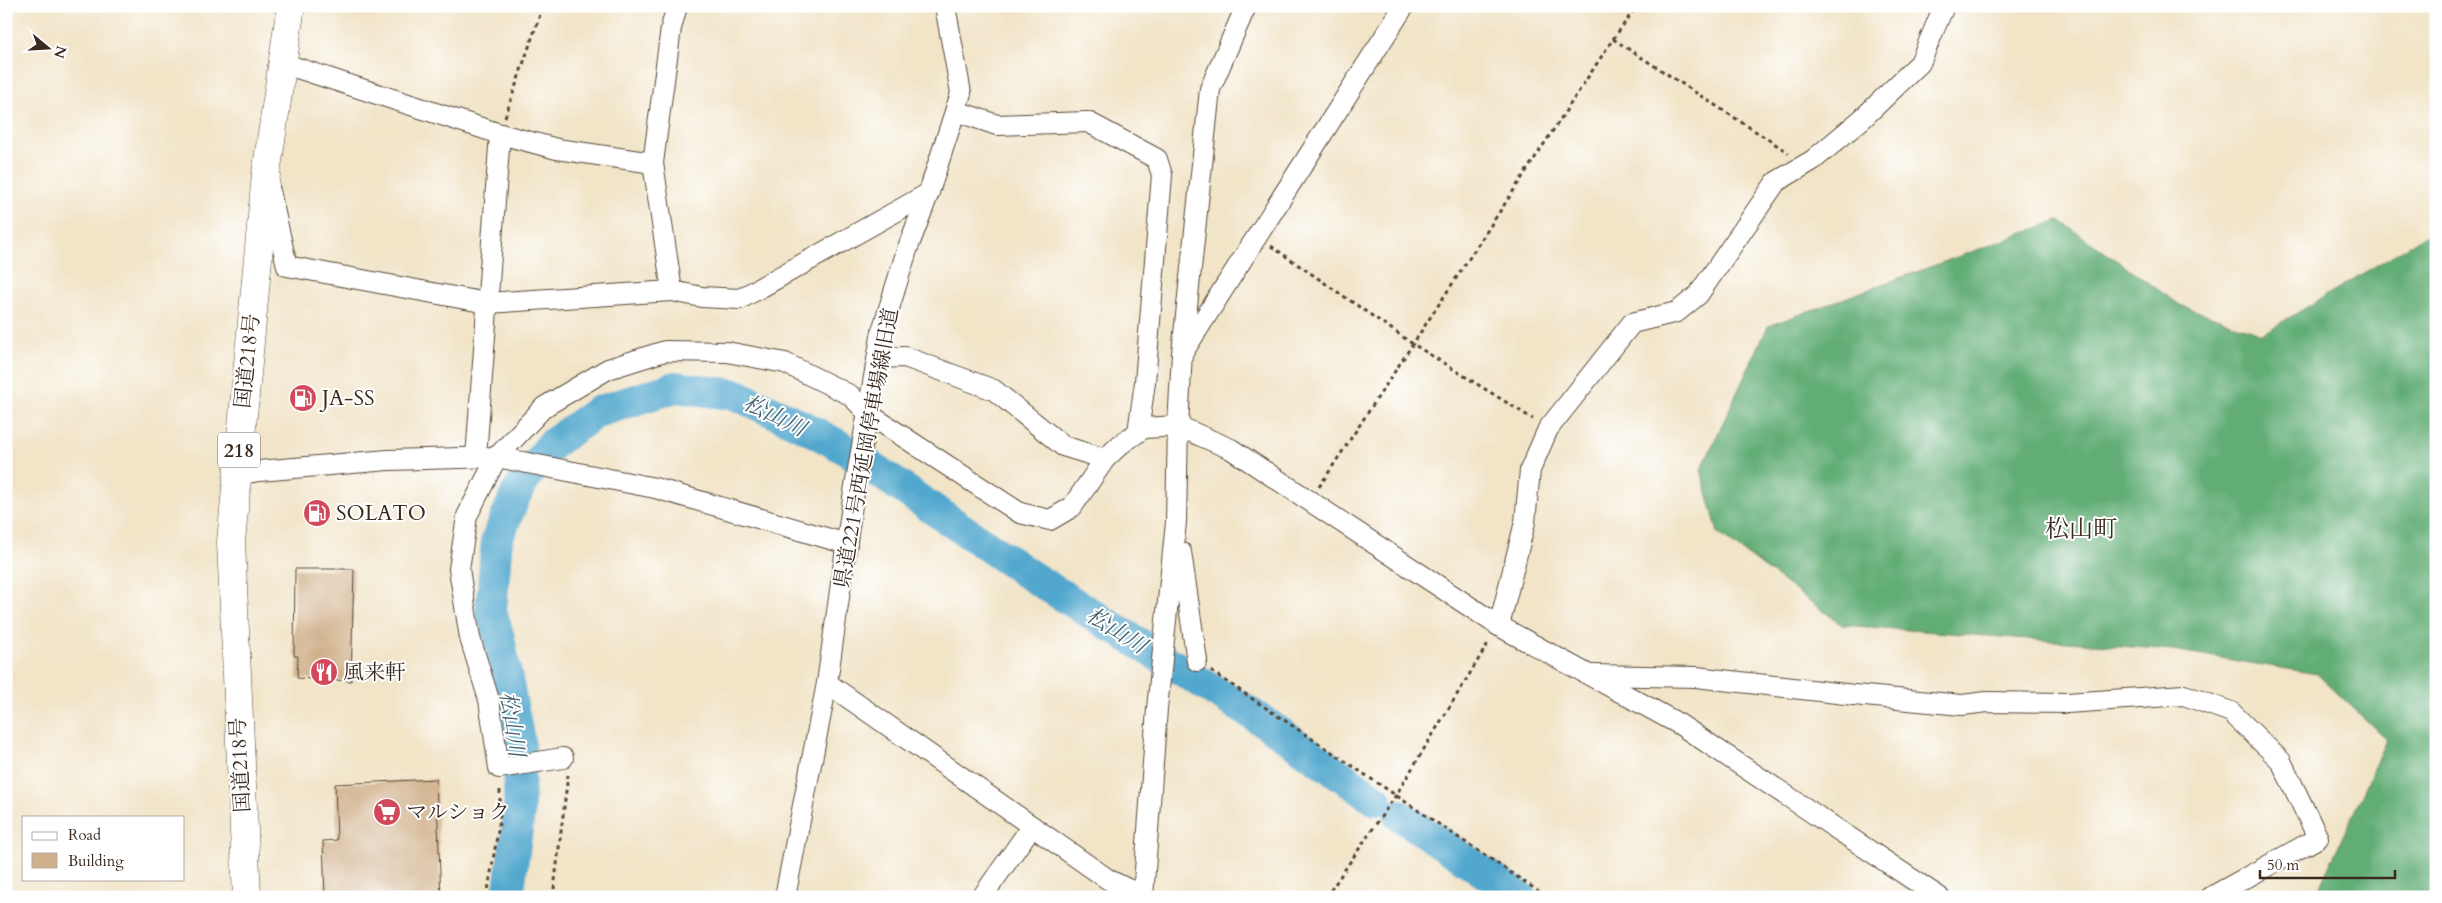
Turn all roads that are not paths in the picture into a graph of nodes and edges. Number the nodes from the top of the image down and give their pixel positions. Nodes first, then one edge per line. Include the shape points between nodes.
1 (291, 6) edge
2 (677, 6) edge
3 (945, 6) edge
4 (1246, 6) edge
5 (1404, 6) edge
6 (1944, 6) edge
7 (281, 66) junction
8 (956, 111) junction
9 (500, 134) junction
10 (653, 163) junction
11 (266, 174) junction
12 (929, 193) junction
13 (672, 291) junction
14 (487, 303) junction
15 (1182, 353) junction
16 (878, 358) junction
17 (870, 415) junction
18 (1178, 426) junction
19 (1138, 432) junction
20 (498, 457) junction
21 (476, 458) junction
22 (1105, 459) junction
23 (236, 475) junction
24 (1176, 522) junction
25 (848, 544) junction
26 (1499, 626) junction
27 (1196, 662) road end
28 (1589, 675) junction
29 (827, 683) junction
30 (563, 758) road end
31 (1032, 826) junction
32 (1107, 888) edge
33 (247, 897) edge
34 (785, 897) edge
35 (982, 897) edge
36 (1143, 897) edge
37 (1939, 897) edge
38 (2211, 897) edge

1 - 7 highway, 国道218号 / 218
2 - 10 street via 671,28
3 - 8 street, 県道221号西延岡停車場線旧道 via 961,93
4 - 15 street via 1210,89
5 - 15 street
6 - 26 street via 1920,63 1862,119 1807,164 1776,182 1698,295 1677,312 1632,323 1548,429 1530,470 1525,522
7 - 9 street via 288,65
7 - 11 highway, 国道218号 / 218
8 - 12 street, 県道221号西延岡停車場線旧道
8 - 19 street via 997,125 1088,122 1157,159 1162,175
9 - 10 street via 558,149
9 - 14 street
10 - 13 street
11 - 14 street via 287,266
11 - 23 highway, 国道218号 / 218
12 - 13 street via 740,299
12 - 16 street, 県道221号西延岡停車場線旧道 via 904,259 882,331
13 - 14 street
14 - 21 street
15 - 18 street
16 - 17 street, 県道221号西延岡停車場線旧道
16 - 22 street via 905,357 994,390 1063,446
17 - 20 street via 850,395 785,363 726,352 665,351 608,369 544,407
17 - 22 street via 1020,513 1050,520 1072,507
17 - 25 street, 県道221号西延岡停車場線旧道
18 - 19 street via 1144,428
18 - 24 street
18 - 26 street via 1231,449
19 - 22 street
20 - 21 street
20 - 25 street via 655,488
20 - 30 street via 467,516 459,569 470,638 489,700 500,768
21 - 23 street via 379,461
23 - 33 highway, 国道218号 / 218 via 231,542
24 - 27 street
24 - 36 street via 1157,709
25 - 29 street, 県道221号西延岡停車場線旧道
26 - 28 street
28 - 37 street via 1679,724
28 - 38 street via 1696,677 1962,704 2067,703 2184,695 2231,712 2281,761 2318,838
29 - 31 street
29 - 34 street, 県道221号西延岡停車場線旧道
31 - 32 street
31 - 35 street
32 - 36 street

